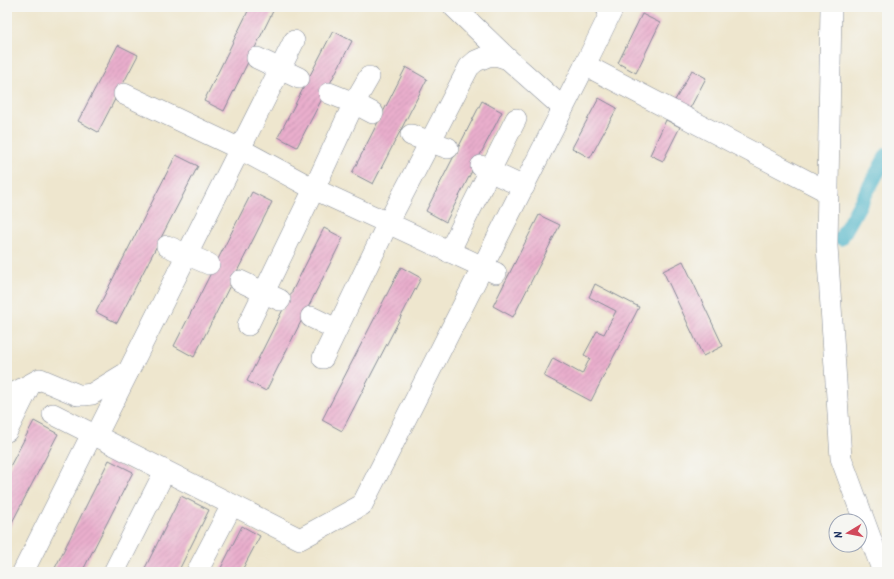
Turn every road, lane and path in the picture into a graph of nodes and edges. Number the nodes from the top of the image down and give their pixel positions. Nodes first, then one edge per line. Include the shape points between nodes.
1 (454, 7) edge
2 (606, 7) edge
3 (831, 7) edge
4 (294, 41) dead end
5 (257, 58) dead end
6 (508, 59) junction
7 (585, 65) junction
8 (290, 73) junction
9 (370, 76) dead end
10 (329, 93) dead end
11 (124, 94) dead end
12 (354, 103) junction
13 (563, 108) junction
14 (373, 113) dead end
15 (516, 119) dead end
16 (240, 149) junction
17 (485, 169) junction
18 (524, 187) junction
19 (314, 188) junction
20 (828, 192) junction
21 (388, 223) junction
22 (167, 246) dead end
23 (449, 252) junction
24 (187, 254) junction
25 (209, 264) dead end
26 (489, 271) junction
27 (240, 281) dead end
28 (272, 296) junction
29 (311, 317) dead end
30 (248, 325) dead end
31 (336, 329) junction
32 (323, 358) dead end
33 (128, 372) junction
34 (30, 385) junction
35 (7, 397) edge
36 (53, 414) dead end
37 (7, 431) edge
38 (94, 435) junction
39 (164, 471) junction
40 (232, 505) junction
41 (23, 572) edge
42 (114, 572) edge
43 (197, 572) edge
44 (883, 572) edge

1 - 6 street
2 - 7 street via 612,10
3 - 20 street
4 - 8 street
5 - 8 street
6 - 13 street
6 - 21 street via 496,55 488,56 469,67
7 - 13 street
7 - 20 street
8 - 16 street
9 - 12 street
10 - 12 street
11 - 16 street
12 - 14 street
12 - 19 street
13 - 18 street
15 - 17 street
16 - 19 street
16 - 24 street
17 - 18 street
17 - 23 street
18 - 26 street
19 - 21 street
19 - 28 street
20 - 44 street via 827,246 841,458
21 - 23 street
21 - 31 street
22 - 24 street
23 - 26 street
24 - 25 street
24 - 33 street
26 - 40 street via 362,505 300,539
27 - 28 street
28 - 30 street
29 - 31 street
31 - 32 street
33 - 34 street via 92,394 78,395 40,379
33 - 38 street
34 - 35 street
34 - 37 street
36 - 38 street
38 - 39 street
38 - 41 street
39 - 40 street
39 - 42 street
40 - 43 street

